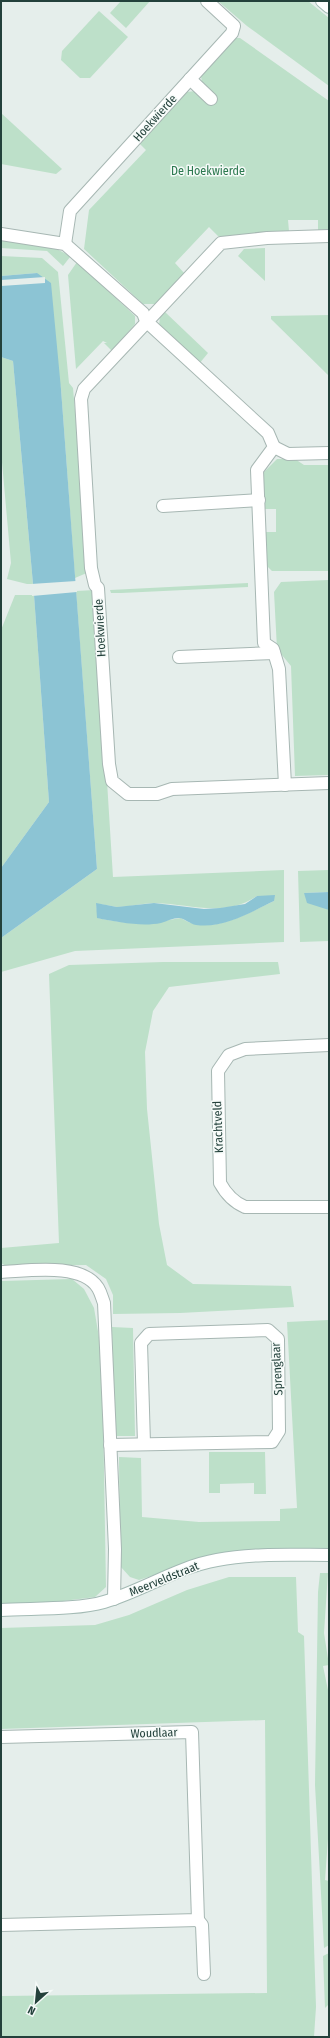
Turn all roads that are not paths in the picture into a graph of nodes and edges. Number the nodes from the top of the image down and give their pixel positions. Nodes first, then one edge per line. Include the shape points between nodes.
1 (207, 1) edge
2 (322, 1) edge
3 (329, 7) edge
4 (190, 79) junction
5 (211, 99) dead end
6 (1, 234) edge
7 (329, 236) edge
8 (65, 244) junction
9 (146, 322) junction
10 (274, 447) junction
11 (329, 453) edge
12 (259, 500) junction
13 (163, 506) dead end
14 (274, 653) junction
15 (179, 657) dead end
16 (329, 783) edge
17 (285, 785) junction
18 (329, 1045) edge
19 (329, 1207) edge
20 (1, 1272) edge
21 (144, 1444) junction
22 (110, 1445) junction
23 (329, 1555) edge
24 (114, 1599) junction
25 (1, 1610) edge
26 (1, 1737) edge
27 (198, 1920) junction
28 (1, 1925) edge
29 (204, 1974) dead end

1 - 4 street, Hoekwierde via 234,26 232,33
2 - 3 street
4 - 5 street
4 - 8 street, Hoekwierde via 70,211
6 - 8 street
7 - 9 street, Hoekwierde via 267,238 221,243
8 - 9 street via 143,313
9 - 10 street via 268,433
9 - 17 street, Hoekwierde via 84,389 81,399 91,568 98,588 112,781 128,794 157,794 172,789
10 - 11 street via 288,454
10 - 12 street via 257,470
12 - 13 street
12 - 14 street via 264,643 273,649
14 - 15 street
14 - 17 street via 278,669
16 - 17 street, Hoekwierde
18 - 19 street, Krachtveld via 245,1049 229,1055 218,1071 217,1087 220,1183 227,1196 245,1207
20 - 22 street via 72,1271 98,1287 104,1303
21 - 21 street, Sprenglaar via 141,1343 149,1334 268,1330 278,1339 279,1431 272,1442
21 - 22 street, Sprenglaar
22 - 24 street
23 - 24 street, Meerveldstraat via 216,1560 166,1576
24 - 25 street, Meerveldstraat via 78,1606
26 - 27 street, Woudlaar via 192,1732
27 - 28 street
27 - 29 street, Woudlaar via 202,1925

